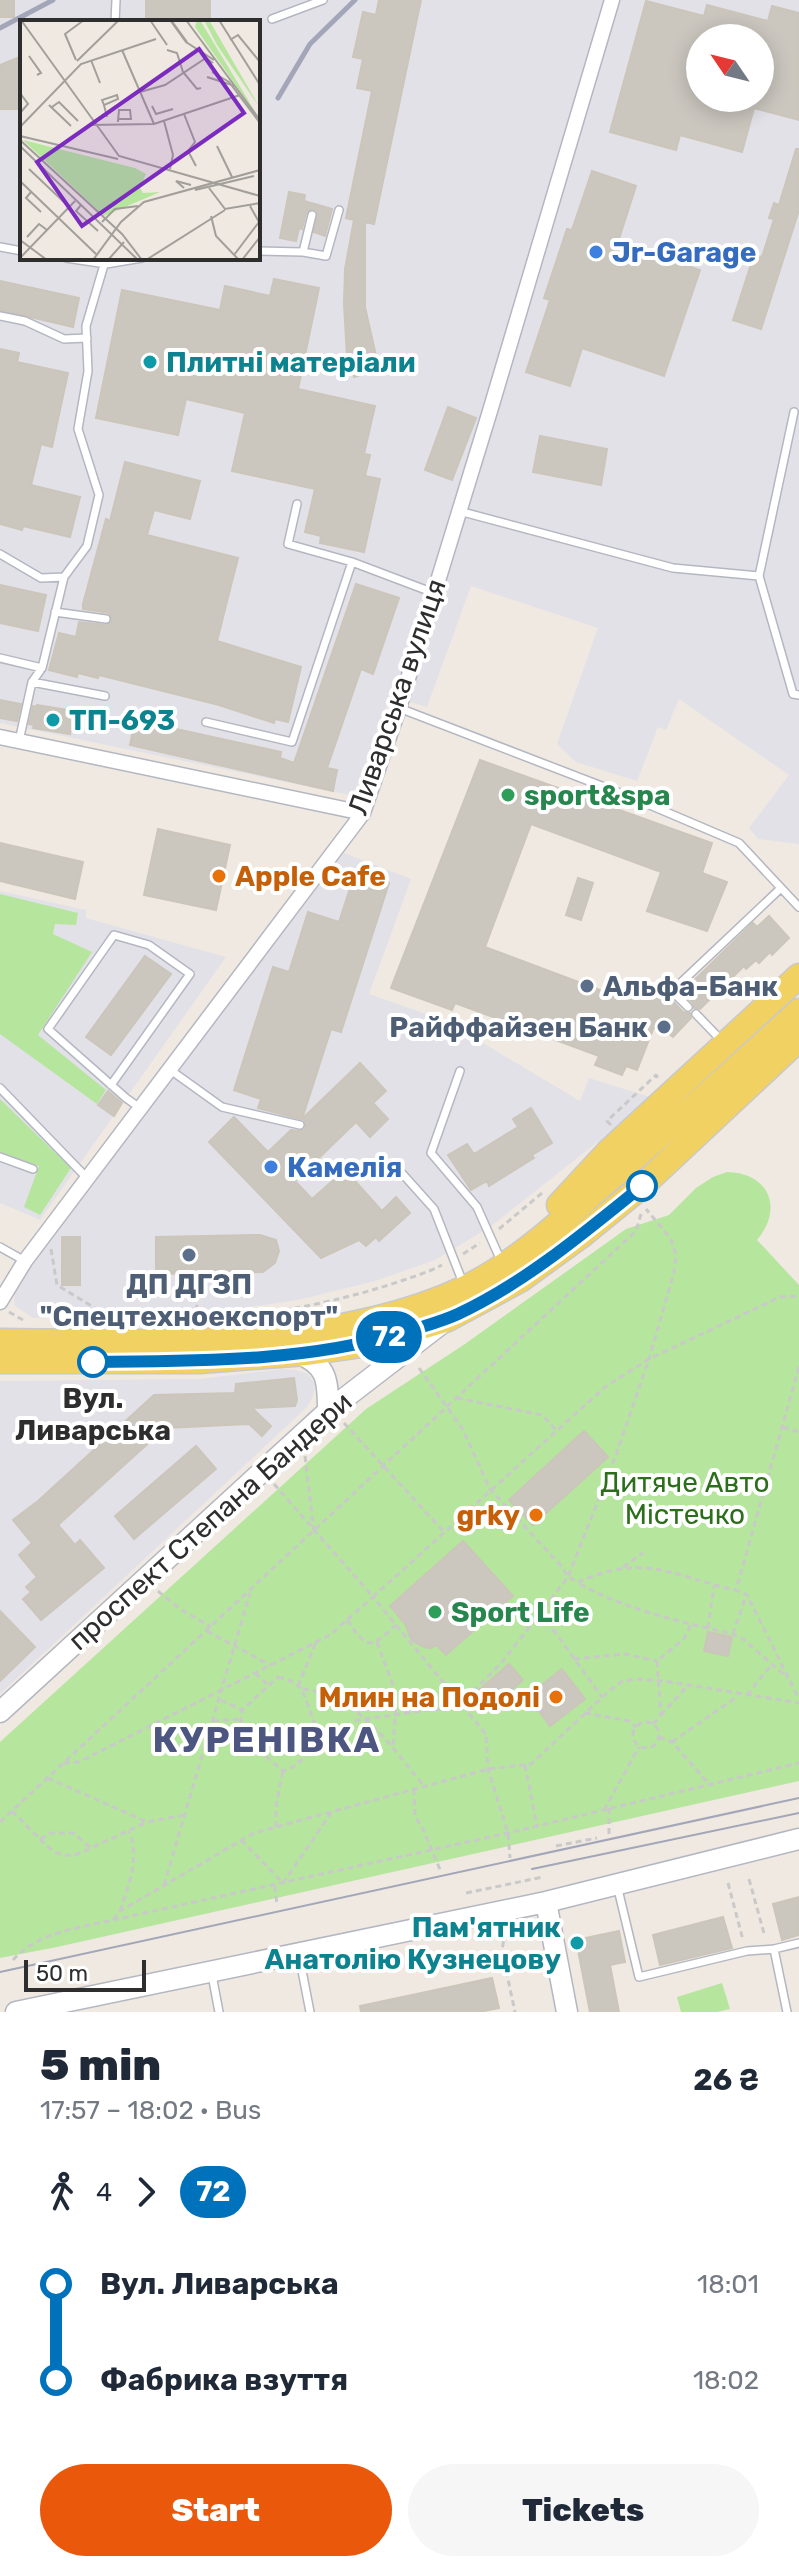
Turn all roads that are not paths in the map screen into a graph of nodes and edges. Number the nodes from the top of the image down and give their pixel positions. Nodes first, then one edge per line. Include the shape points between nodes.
1 (116, 0) edge
2 (323, 0) edge
3 (612, 0) edge
4 (272, 19) dead end
5 (115, 20) edge
6 (339, 210) dead end
7 (312, 215) dead end
8 (0, 247) edge
9 (20, 251) edge
10 (260, 251) edge
11 (303, 252) junction
12 (106, 261) edge
13 (0, 316) edge
14 (87, 338) junction
15 (794, 412) dead end
16 (297, 504) dead end
17 (459, 511) junction
18 (0, 554) edge
19 (352, 562) junction
20 (759, 576) junction
21 (64, 577) junction
22 (434, 593) junction
23 (55, 612) junction
24 (106, 619) dead end
25 (0, 658) edge
26 (42, 668) junction
27 (32, 682) junction
28 (799, 695) edge
29 (105, 696) dead end
30 (399, 708) junction
31 (206, 722) dead end
32 (0, 737) edge
33 (19, 741) junction
34 (363, 813) junction
35 (781, 888) junction
36 (799, 907) edge
37 (799, 976) edge
38 (688, 1007) dead end
39 (799, 1011) edge
40 (696, 1014) dead end
41 (799, 1039) edge
42 (726, 1044) junction
43 (169, 1069) junction
44 (460, 1071) dead end
45 (111, 1085) junction
46 (0, 1088) edge
47 (140, 1108) junction
48 (300, 1125) dead end
49 (0, 1157) edge
50 (33, 1169) dead end
51 (400, 1171) dead end
52 (87, 1178) junction
53 (0, 1247) edge
54 (25, 1261) junction
55 (503, 1265) junction
56 (465, 1287) junction
57 (0, 1302) edge
58 (448, 1319) junction
59 (0, 1341) edge
60 (297, 1353) junction
61 (0, 1361) edge
62 (335, 1416) junction
63 (0, 1712) edge
64 (799, 1839) edge
65 (617, 1885) junction
66 (546, 1902) junction
67 (799, 1943) edge
68 (771, 1949) junction
69 (299, 1953) junction
70 (211, 1971) junction
71 (16, 2012) edge
72 (219, 2012) edge
73 (310, 2012) edge
74 (567, 2012) edge
75 (787, 2012) edge

1 - 5 lane
2 - 4 lane
3 - 17 street, Ливарська вулиця
6 - 11 lane via 326,256
7 - 11 lane
8 - 9 lane
10 - 11 lane
12 - 14 lane
13 - 14 lane via 64,339
14 - 21 lane via 88,371 78,429 99,495 87,546
15 - 20 lane
16 - 19 lane via 288,544
17 - 20 lane via 673,568
17 - 22 street, Ливарська вулиця
18 - 21 lane via 41,578
19 - 22 lane
19 - 31 lane via 292,742
20 - 28 lane via 793,694
21 - 23 lane
22 - 30 street, Ливарська вулиця
23 - 24 lane
23 - 26 lane
25 - 26 lane
26 - 27 lane
27 - 29 lane
27 - 33 lane
30 - 34 street, Ливарська вулиця
30 - 35 lane via 739,843
32 - 33 street
33 - 34 street
34 - 43 street, Ливарська вулиця
35 - 36 lane
35 - 38 lane via 672,991
37 - 42 main road
39 - 55 main road via 565,1218
40 - 42 lane
41 - 58 main road, проспект Степана Бандери via 582,1235 520,1280
42 - 55 main road via 609,1151
43 - 47 street, Ливарська вулиця
43 - 48 lane via 222,1107
44 - 55 lane via 431,1153 477,1207
45 - 45 lane via 48,1029 114,935 149,945 190,974
45 - 47 lane
46 - 52 lane
47 - 52 street, Ливарська вулиця
49 - 50 lane
51 - 56 lane via 434,1209
52 - 54 street, Ливарська вулиця
53 - 54 lane
54 - 57 street, Ливарська вулиця
55 - 56 main road
56 - 59 main road via 386,1315 305,1332 119,1343
58 - 60 main road via 362,1345
58 - 62 main road, проспект Степана Бандери
60 - 61 main road via 200,1361
60 - 62 main road via 313,1359 324,1374
62 - 63 main road, проспект Степана Бандери via 149,1588
64 - 65 main road
65 - 66 main road
65 - 68 lane via 639,1977
66 - 69 main road
66 - 74 main road
67 - 68 lane
68 - 75 lane
69 - 70 main road
69 - 73 lane
70 - 71 main road
70 - 72 lane

